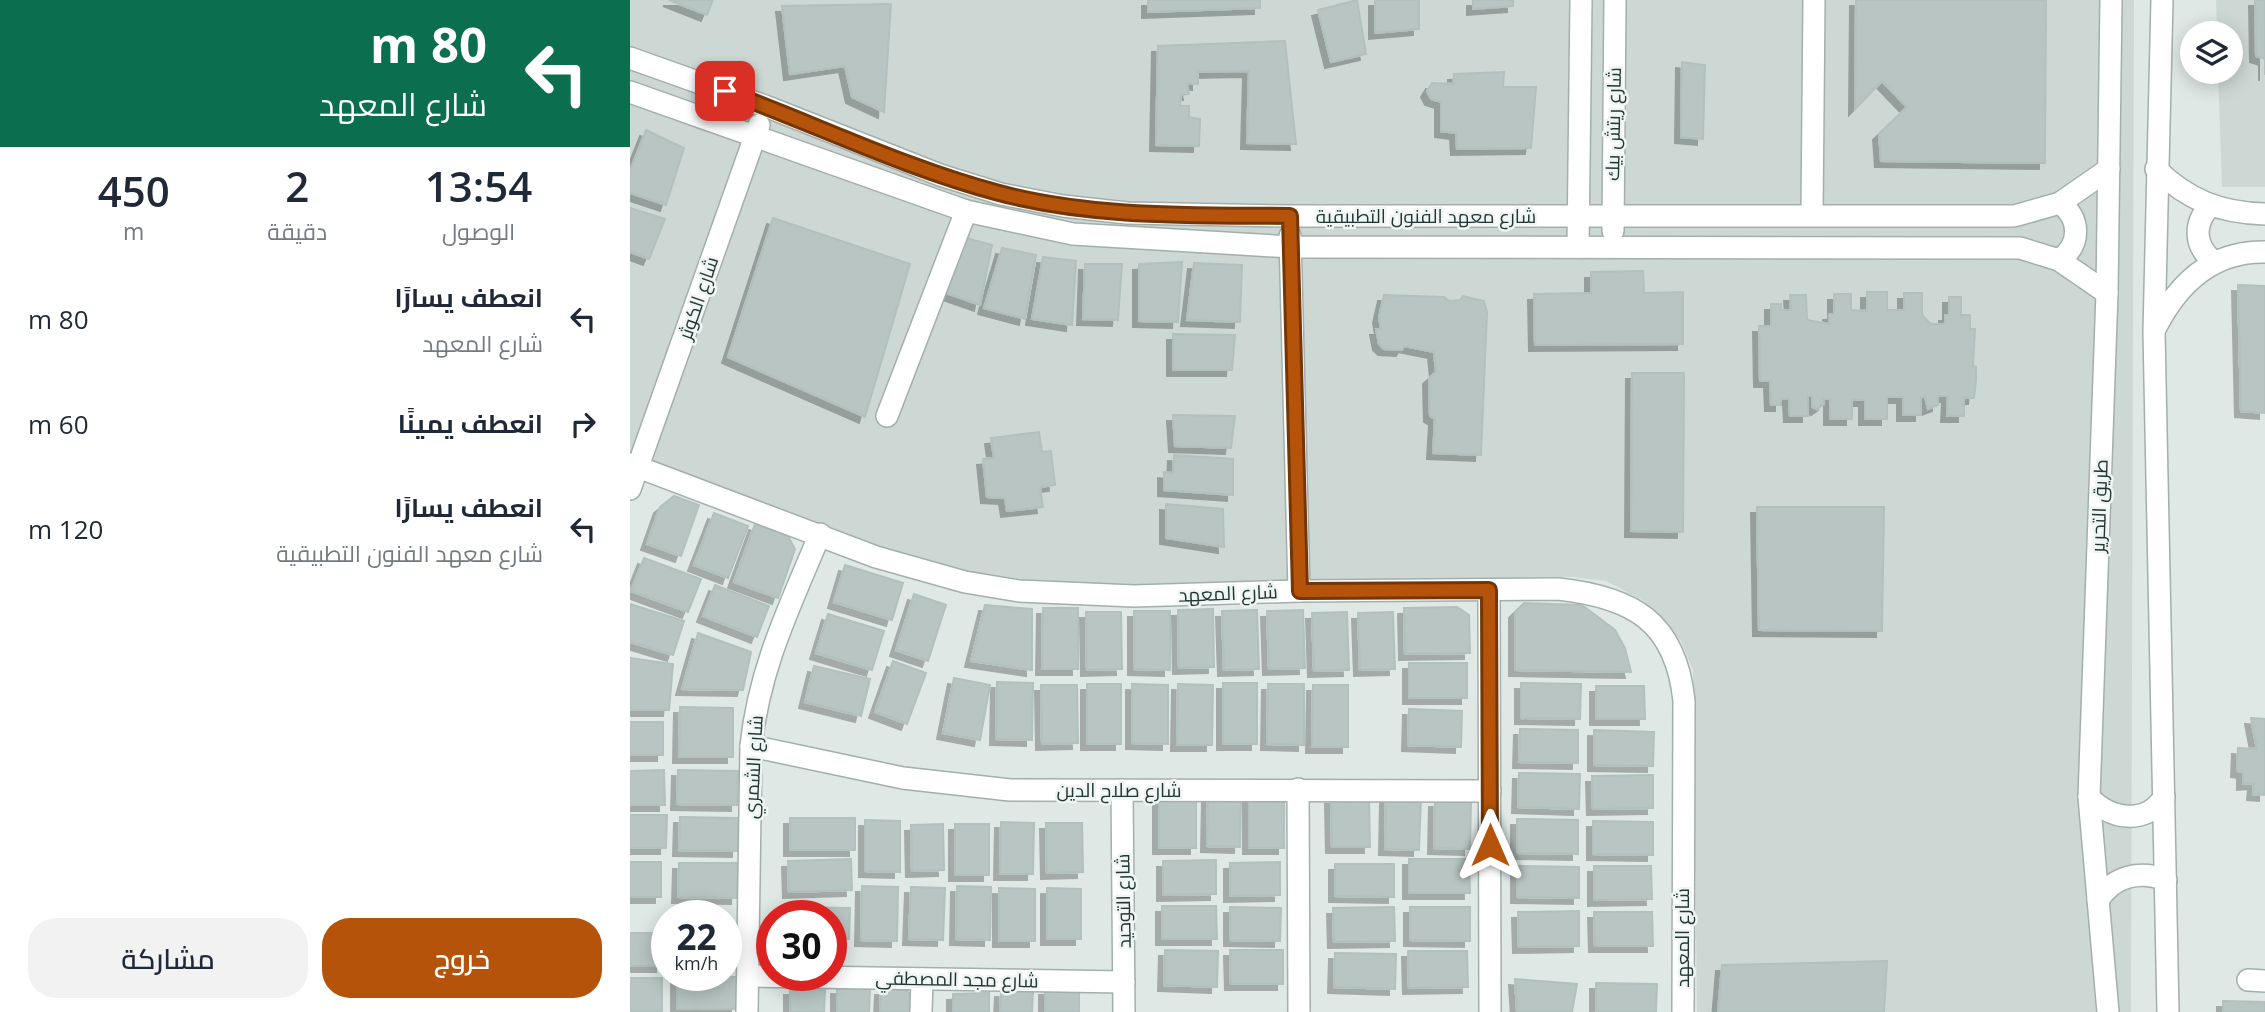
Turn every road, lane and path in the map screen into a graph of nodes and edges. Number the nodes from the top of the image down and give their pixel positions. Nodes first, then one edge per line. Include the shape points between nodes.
1 (1581, 0) edge
2 (1615, 0) edge
3 (1814, 0) edge
4 (2111, 0) edge
5 (2162, 0) edge
6 (630, 58) edge
7 (630, 92) edge
8 (765, 106) junction
9 (755, 136) junction
10 (2109, 169) junction
11 (2156, 169) junction
12 (2060, 203) junction
13 (2210, 206) junction
14 (966, 211) junction
15 (1812, 214) junction
16 (2265, 214) edge
17 (1290, 216) junction
18 (1578, 216) junction
19 (1612, 216) junction
20 (1291, 247) junction
21 (1578, 247) junction
22 (1614, 247) junction
23 (2265, 252) edge
24 (2059, 260) junction
25 (2214, 262) junction
26 (2106, 293) junction
27 (2154, 332) junction
28 (887, 416) dead end
29 (634, 466) edge
30 (630, 489) edge
31 (820, 534) junction
32 (1489, 590) junction
33 (1300, 591) junction
34 (751, 746) junction
35 (1298, 789) junction
36 (1122, 790) junction
37 (1490, 791) junction
38 (2089, 797) junction
39 (2164, 797) junction
40 (2166, 880) junction
41 (2098, 900) junction
42 (748, 976) junction
43 (922, 979) junction
44 (1124, 982) junction
45 (747, 1012) edge
46 (921, 1012) edge
47 (1124, 1012) edge
48 (1299, 1012) edge
49 (1490, 1012) edge
50 (1683, 1012) edge
51 (2108, 1012) edge
52 (2168, 1012) edge

1 - 18 street, شارع ريتش بيك
2 - 19 street, شارع ريتش بيك
3 - 15 street
4 - 10 street, طريق التحرير
5 - 11 street
6 - 8 street, شارع معهد الفنون التطبيقية
7 - 9 street, شارع معهد الفنون التطبيقية
8 - 9 street, شارع الكوثر
8 - 17 street, شارع معهد الفنون التطبيقية via 880,153 1001,194 1127,213
9 - 14 street, شارع معهد الفنون التطبيقية
9 - 29 street, شارع الكوثر
10 - 12 street, شارع معهد الفنون التطبيقية
10 - 26 street, طريق التحرير
11 - 13 street
11 - 27 street
12 - 15 street, شارع معهد الفنون التطبيقية via 2014,216
12 - 24 street via 2072,215 2077,232 2071,248
13 - 16 street
13 - 25 street via 2199,221 2198,240
14 - 20 street, شارع معهد الفنون التطبيقية via 1073,234
14 - 28 street
15 - 19 street, شارع معهد الفنون التطبيقية
17 - 18 street, شارع معهد الفنون التطبيقية
17 - 20 street
18 - 19 street, شارع معهد الفنون التطبيقية
18 - 21 street, شارع ريتش بيك
19 - 22 street, شارع ريتش بيك
20 - 21 street, شارع معهد الفنون التطبيقية
20 - 33 street
21 - 22 street, شارع معهد الفنون التطبيقية
22 - 24 street, شارع معهد الفنون التطبيقية via 2020,248
23 - 25 street via 2245,252
24 - 26 street, شارع معهد الفنون التطبيقية
25 - 27 street via 2171,299
26 - 38 street, طريق التحرير
27 - 39 street
29 - 30 street, شارع الكوثر
29 - 31 street, شارع المعهد
31 - 33 street, شارع المعهد via 919,570 1019,591 1134,596
31 - 34 street, شارع الشمري via 762,677
32 - 33 street, شارع المعهد
32 - 37 street
32 - 50 street, شارع المعهد via 1558,589 1618,600 1640,612 1673,651 1684,701
34 - 36 street, شارع صلاح الدين via 953,784 1010,790
34 - 42 street, شارع الشمري
35 - 36 street, شارع صلاح الدين
35 - 37 street, شارع صلاح الدين
35 - 48 street
36 - 44 street, شارع التوحيد
37 - 49 street
38 - 39 street via 2103,810 2132,817 2150,811
38 - 41 street, طريق التحرير
39 - 40 street
40 - 41 street via 2147,875 2125,877 2106,888
40 - 52 street
41 - 51 street, طريق التحرير
42 - 43 street, شارع مجد المصطفي
42 - 45 street, شارع الشمري
43 - 44 street, شارع مجد المصطفي
43 - 46 street
44 - 47 street, شارع التوحيد

